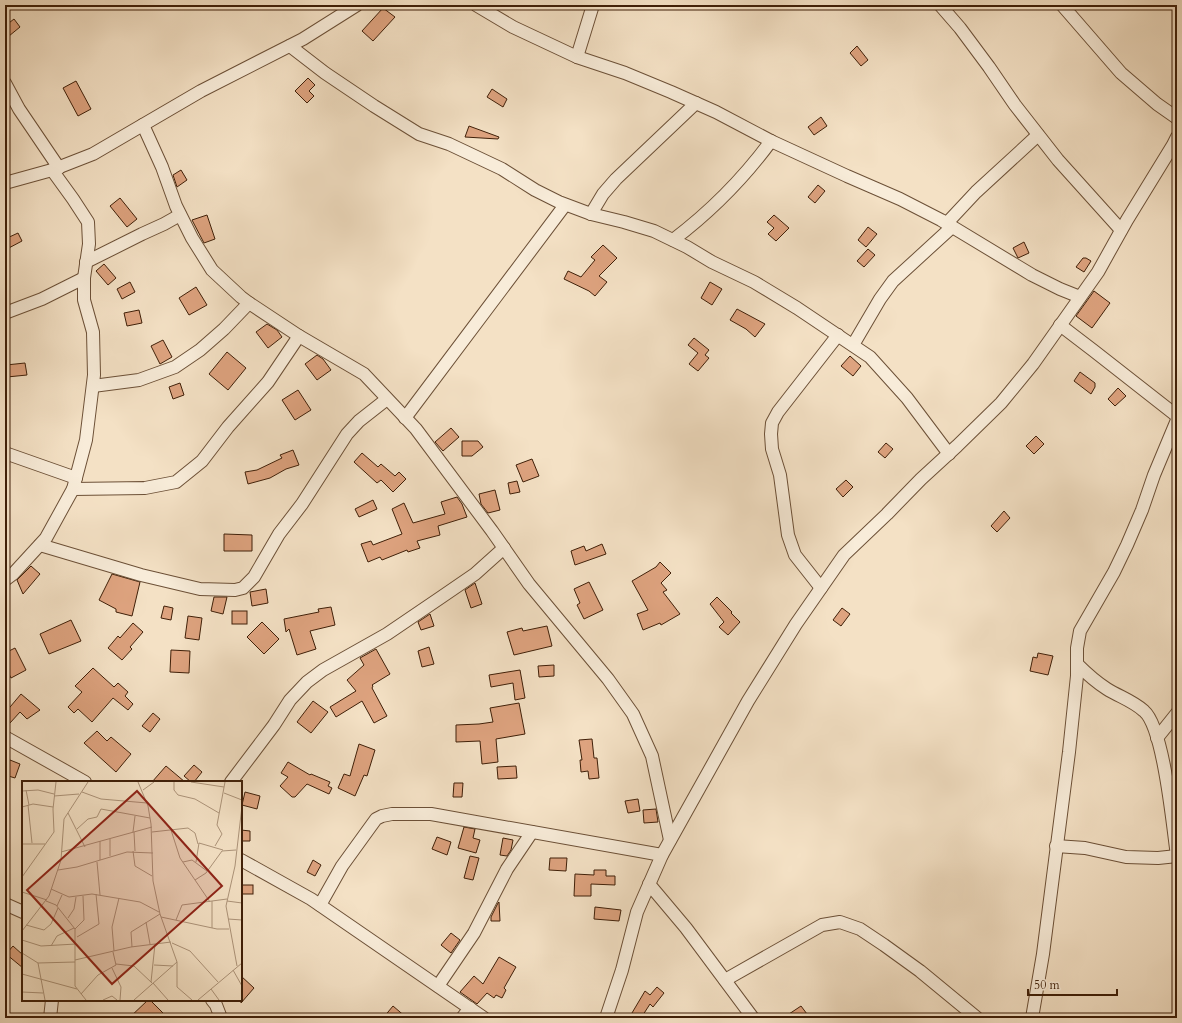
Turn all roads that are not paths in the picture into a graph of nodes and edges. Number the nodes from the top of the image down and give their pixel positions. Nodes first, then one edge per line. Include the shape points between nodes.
1 (358, 5) edge
2 (476, 5) edge
3 (593, 5) edge
4 (940, 5) edge
5 (1062, 5) edge
6 (290, 46) junction
7 (577, 57) junction
8 (5, 83) edge
9 (696, 103) junction
10 (1177, 118) edge
11 (143, 125) junction
12 (1038, 135) junction
13 (1177, 137) edge
14 (770, 141) junction
15 (56, 169) junction
16 (5, 183) edge
17 (565, 205) junction
18 (591, 214) junction
19 (180, 215) junction
20 (949, 225) junction
21 (1121, 230) junction
22 (673, 240) junction
23 (86, 262) junction
24 (84, 278) junction
25 (1080, 298) junction
26 (250, 303) junction
27 (5, 313) edge
28 (1060, 325) junction
29 (838, 335) junction
30 (299, 336) junction
31 (853, 345) junction
32 (93, 386) junction
33 (387, 399) junction
34 (1177, 416) edge
35 (405, 418) junction
36 (1177, 420) edge
37 (5, 453) edge
38 (949, 454) junction
39 (74, 483) junction
40 (40, 545) junction
41 (504, 548) junction
42 (5, 580) edge
43 (821, 588) junction
44 (1077, 664) junction
45 (1177, 713) edge
46 (5, 737) edge
47 (1157, 738) junction
48 (83, 781) edge
49 (232, 781) edge
50 (532, 832) junction
51 (670, 840) junction
52 (1056, 846) junction
53 (662, 855) junction
54 (1177, 856) edge
55 (242, 860) edge
56 (650, 884) junction
57 (5, 904) edge
58 (320, 905) junction
59 (22, 912) edge
60 (725, 980) junction
61 (438, 986) junction
62 (52, 1001) edge
63 (213, 1001) edge
64 (470, 1008) junction
65 (50, 1018) edge
66 (221, 1018) edge
67 (462, 1018) edge
68 (484, 1018) edge
69 (606, 1018) edge
70 (753, 1018) edge
71 (977, 1018) edge
72 (1032, 1018) edge

1 - 6 street
2 - 7 street via 513,27
3 - 7 street
4 - 12 street via 989,66 1014,105
5 - 10 street via 1120,73
6 - 11 street via 200,91
6 - 17 street via 337,82 420,134 449,144 502,169
7 - 9 street via 625,73
8 - 15 street
9 - 14 street
9 - 18 street via 616,179
11 - 15 street via 93,154
11 - 19 street
12 - 20 street via 976,192
12 - 21 street
13 - 21 street
14 - 20 street via 900,199
14 - 22 street via 736,184 693,225
15 - 16 street
15 - 23 street via 88,222 90,244
17 - 18 street
17 - 35 street
18 - 22 street via 624,222
19 - 23 street
19 - 26 street via 212,270
20 - 25 street via 1032,275
20 - 31 street via 893,282
21 - 25 street
22 - 29 street via 754,282
23 - 24 street
24 - 27 street via 42,299
24 - 32 street via 84,300 93,332
25 - 28 street
26 - 30 street
26 - 32 street via 200,350 175,366 139,380
28 - 34 street
28 - 38 street via 1001,403
29 - 31 street
29 - 43 street via 778,412 770,434 782,487 788,536 795,555
30 - 33 street via 364,374
30 - 39 street via 268,382 202,461 176,482 145,488
31 - 38 street via 870,357 907,398
32 - 39 street via 86,440
33 - 35 street
33 - 40 street via 346,434 302,504 279,534 254,578 243,588 200,589 141,575
35 - 41 street via 416,429
36 - 44 street via 1127,545 1080,631
37 - 39 street
38 - 43 street via 844,555
39 - 40 street
40 - 42 street
41 - 49 street via 475,574 387,634 323,670 307,682 290,700
41 - 51 street via 529,584 608,679 633,714 652,756
43 - 51 street via 748,701
44 - 47 street via 1106,689 1133,702 1146,712
44 - 52 street via 1070,744
45 - 47 street
46 - 48 street
47 - 54 street
50 - 53 street
50 - 58 street via 431,814 382,816 376,819 342,866
50 - 61 street via 507,869 474,933
51 - 53 street
52 - 54 street via 1085,848 1126,857
52 - 72 street
53 - 56 street
55 - 58 street
56 - 60 street
56 - 69 street via 637,912
57 - 59 street
58 - 61 street
60 - 70 street
60 - 71 street via 822,924 840,922 860,929 884,945
61 - 64 street
62 - 65 street
63 - 66 street
64 - 67 street
64 - 68 street

